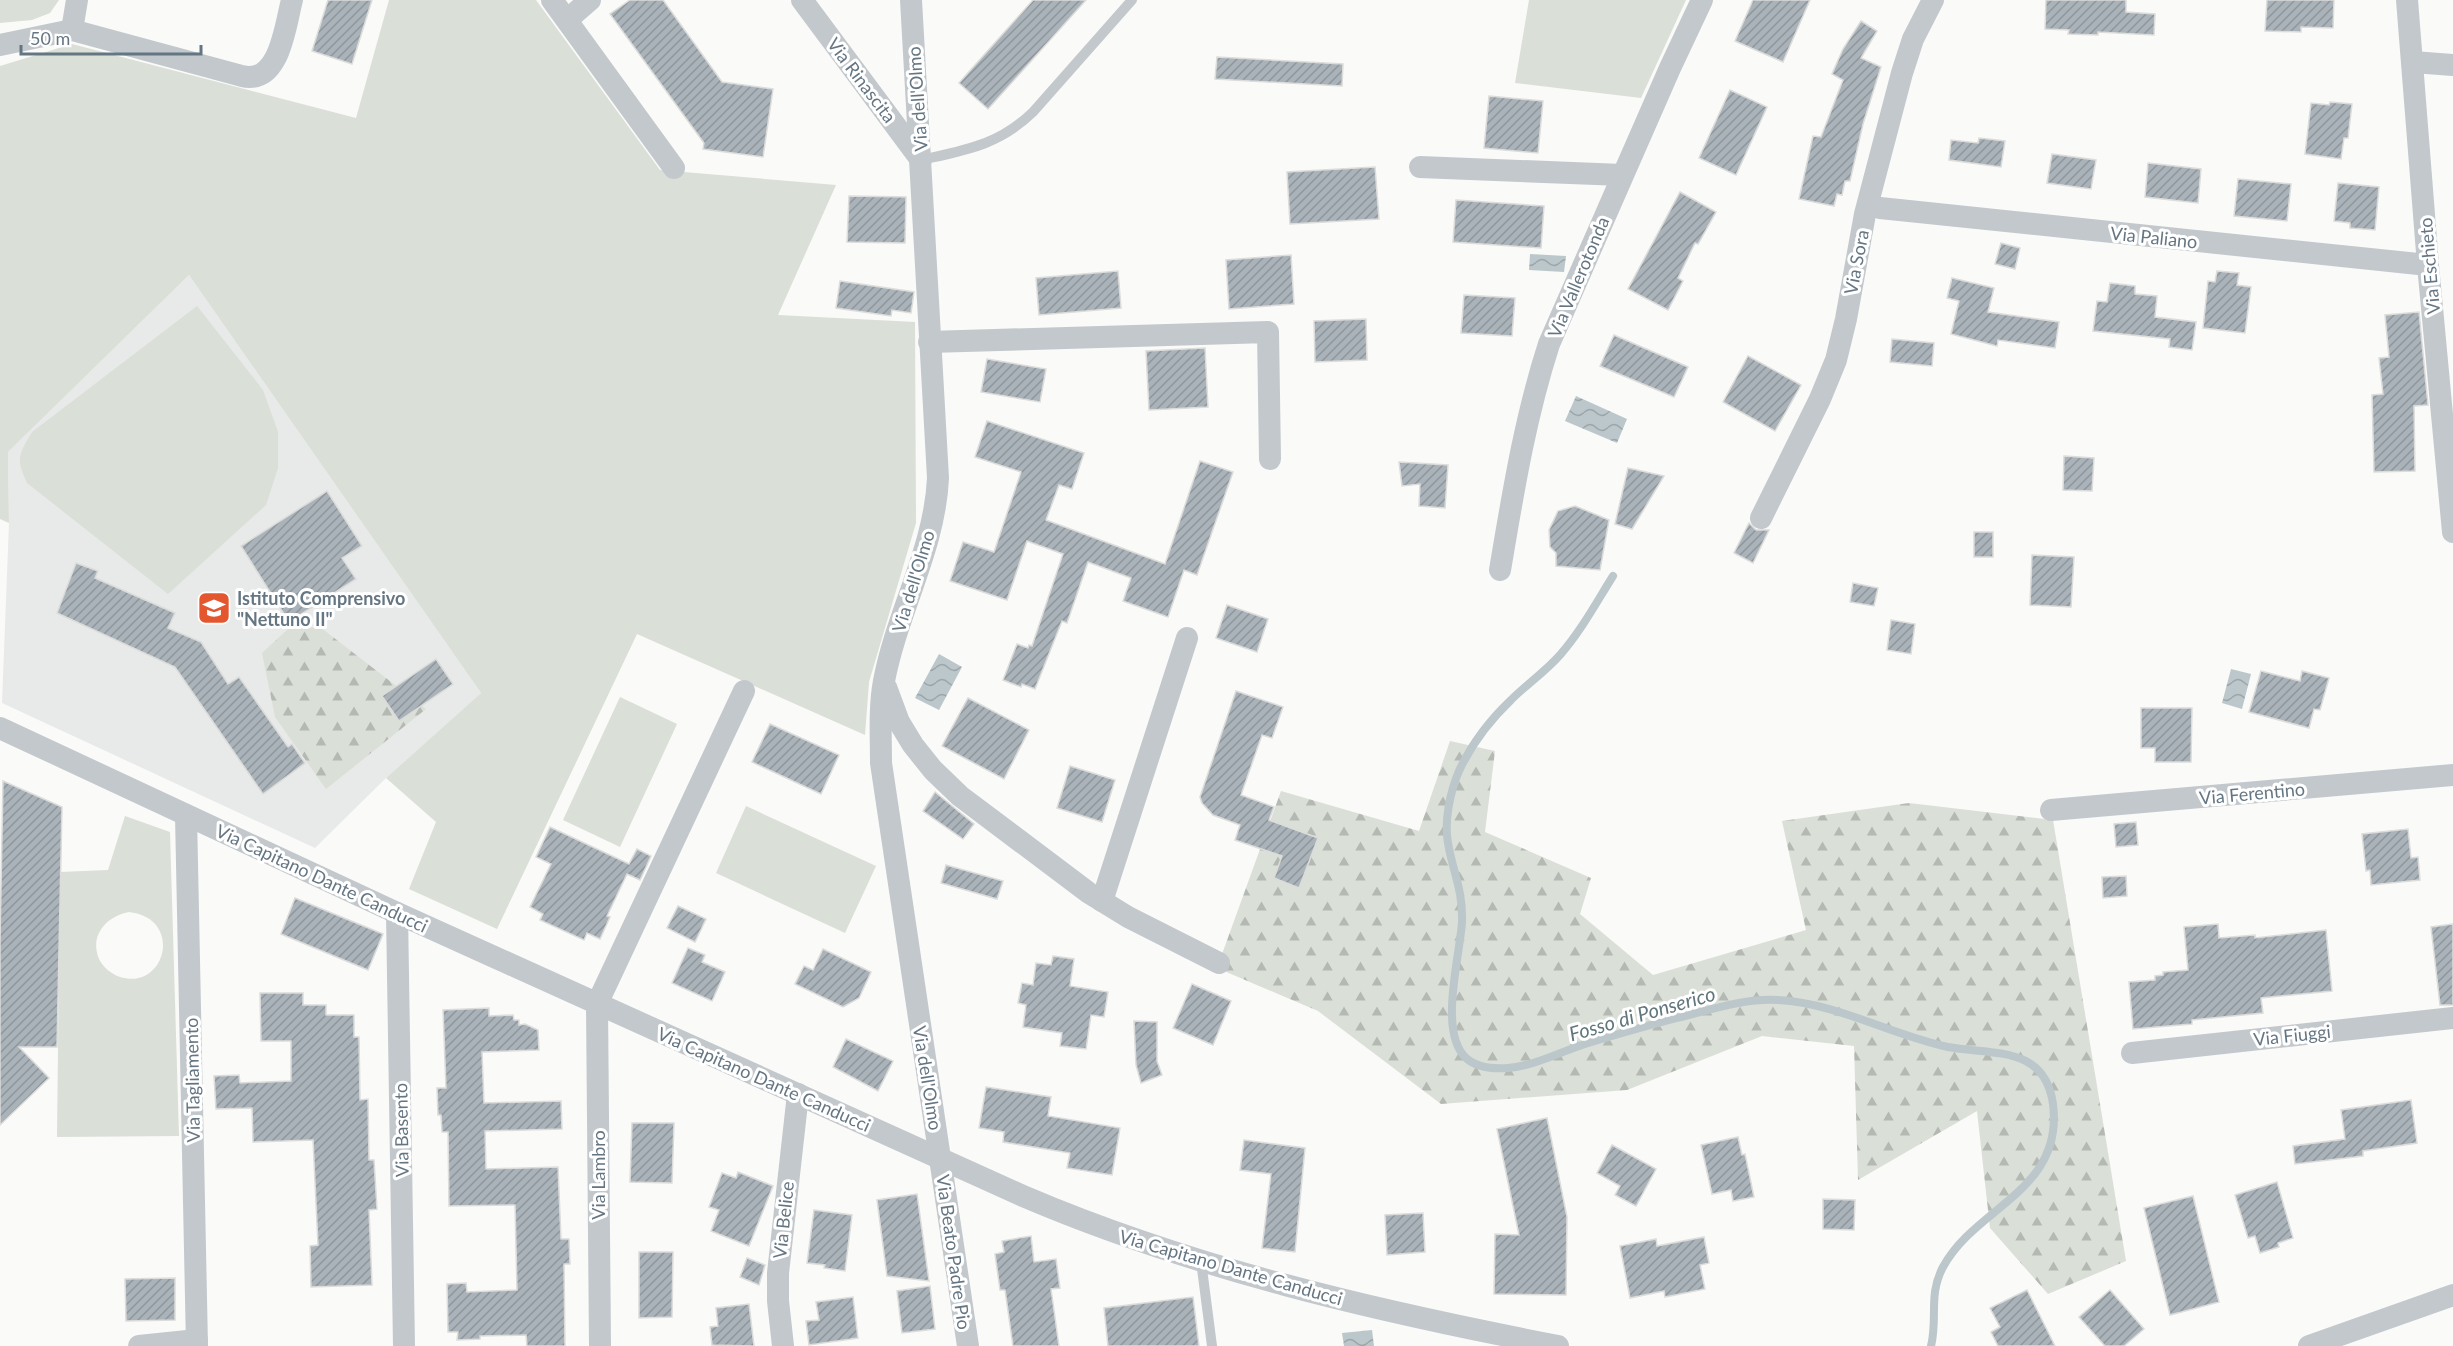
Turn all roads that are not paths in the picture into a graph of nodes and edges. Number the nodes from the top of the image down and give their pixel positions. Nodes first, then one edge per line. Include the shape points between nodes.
1 (76, 0) edge
2 (292, 0) edge
3 (552, 0) edge
4 (590, 0) edge
5 (802, 0) edge
6 (911, 0) edge
7 (1132, 0) edge
8 (1702, 0) edge
9 (1934, 0) edge
10 (2407, 0) edge
11 (567, 20) junction
12 (72, 30) junction
13 (0, 45) edge
14 (2413, 62) junction
15 (2453, 64) edge
16 (921, 160) junction
17 (1420, 167) dead end
18 (674, 168) dead end
19 (1622, 175) junction
20 (1880, 208) dead end
21 (2428, 265) junction
22 (929, 342) junction
23 (2450, 454) edge
24 (1270, 459) dead end
25 (1761, 518) dead end
26 (2453, 532) edge
27 (1500, 570) dead end
28 (1187, 638) dead end
29 (884, 683) junction
30 (744, 691) dead end
31 (0, 728) edge
32 (2453, 775) edge
33 (2051, 810) dead end
34 (186, 815) junction
35 (1102, 901) junction
36 (397, 913) junction
37 (1219, 963) dead end
38 (597, 1004) junction
39 (2453, 1018) edge
40 (2132, 1053) dead end
41 (798, 1094) junction
42 (941, 1158) junction
43 (1201, 1261) junction
44 (2453, 1295) edge
45 (197, 1343) edge
46 (139, 1346) edge
47 (404, 1346) edge
48 (600, 1346) edge
49 (783, 1346) edge
50 (968, 1346) edge
51 (1212, 1346) edge
52 (1558, 1346) edge
53 (2309, 1346) edge

1 - 12 street
2 - 12 street via 274,62 255,77
3 - 11 street
4 - 11 street
5 - 16 street, Via Rinascita
6 - 16 street, Via dell'Olmo
7 - 16 lane via 1017,127 983,146
8 - 19 street, Via Vallerotonda
9 - 25 street, Via Sora via 1913,39 1902,73 1865,214 1836,360
10 - 14 street, Via Eschieto
11 - 18 street
12 - 13 street
14 - 15 street
14 - 21 street, Via Eschieto
16 - 22 street, Via dell'Olmo
17 - 19 street
19 - 27 street, Via Vallerotonda via 1563,309 1538,377
20 - 21 street, Via Paliano
21 - 23 street, Via Eschieto
22 - 24 street via 1268,332
22 - 29 street, Via dell'Olmo via 938,469 936,500
23 - 26 street, Via Eschieto
28 - 35 street
29 - 35 street via 905,734 946,784
29 - 42 street, Via dell'Olmo via 880,722 882,776
30 - 38 street
31 - 34 street, Via Capitano Dante Canducci
32 - 33 street, Via Ferentino
34 - 36 street, Via Capitano Dante Canducci
34 - 45 street, Via Tagliamento
35 - 37 street
36 - 38 street, Via Capitano Dante Canducci
36 - 47 street, Via Basento
38 - 41 street, Via Capitano Dante Canducci
38 - 48 street, Via Lambro
39 - 40 street, Via Fiuggi
41 - 42 street, Via Capitano Dante Canducci
41 - 49 street, Via Belice via 778,1273
42 - 43 street, Via Capitano Dante Canducci via 1078,1219
42 - 50 street, Via Beato Padre Pio
43 - 51 lane
43 - 52 street, Via Capitano Dante Canducci via 1406,1315
44 - 53 street
45 - 46 street

